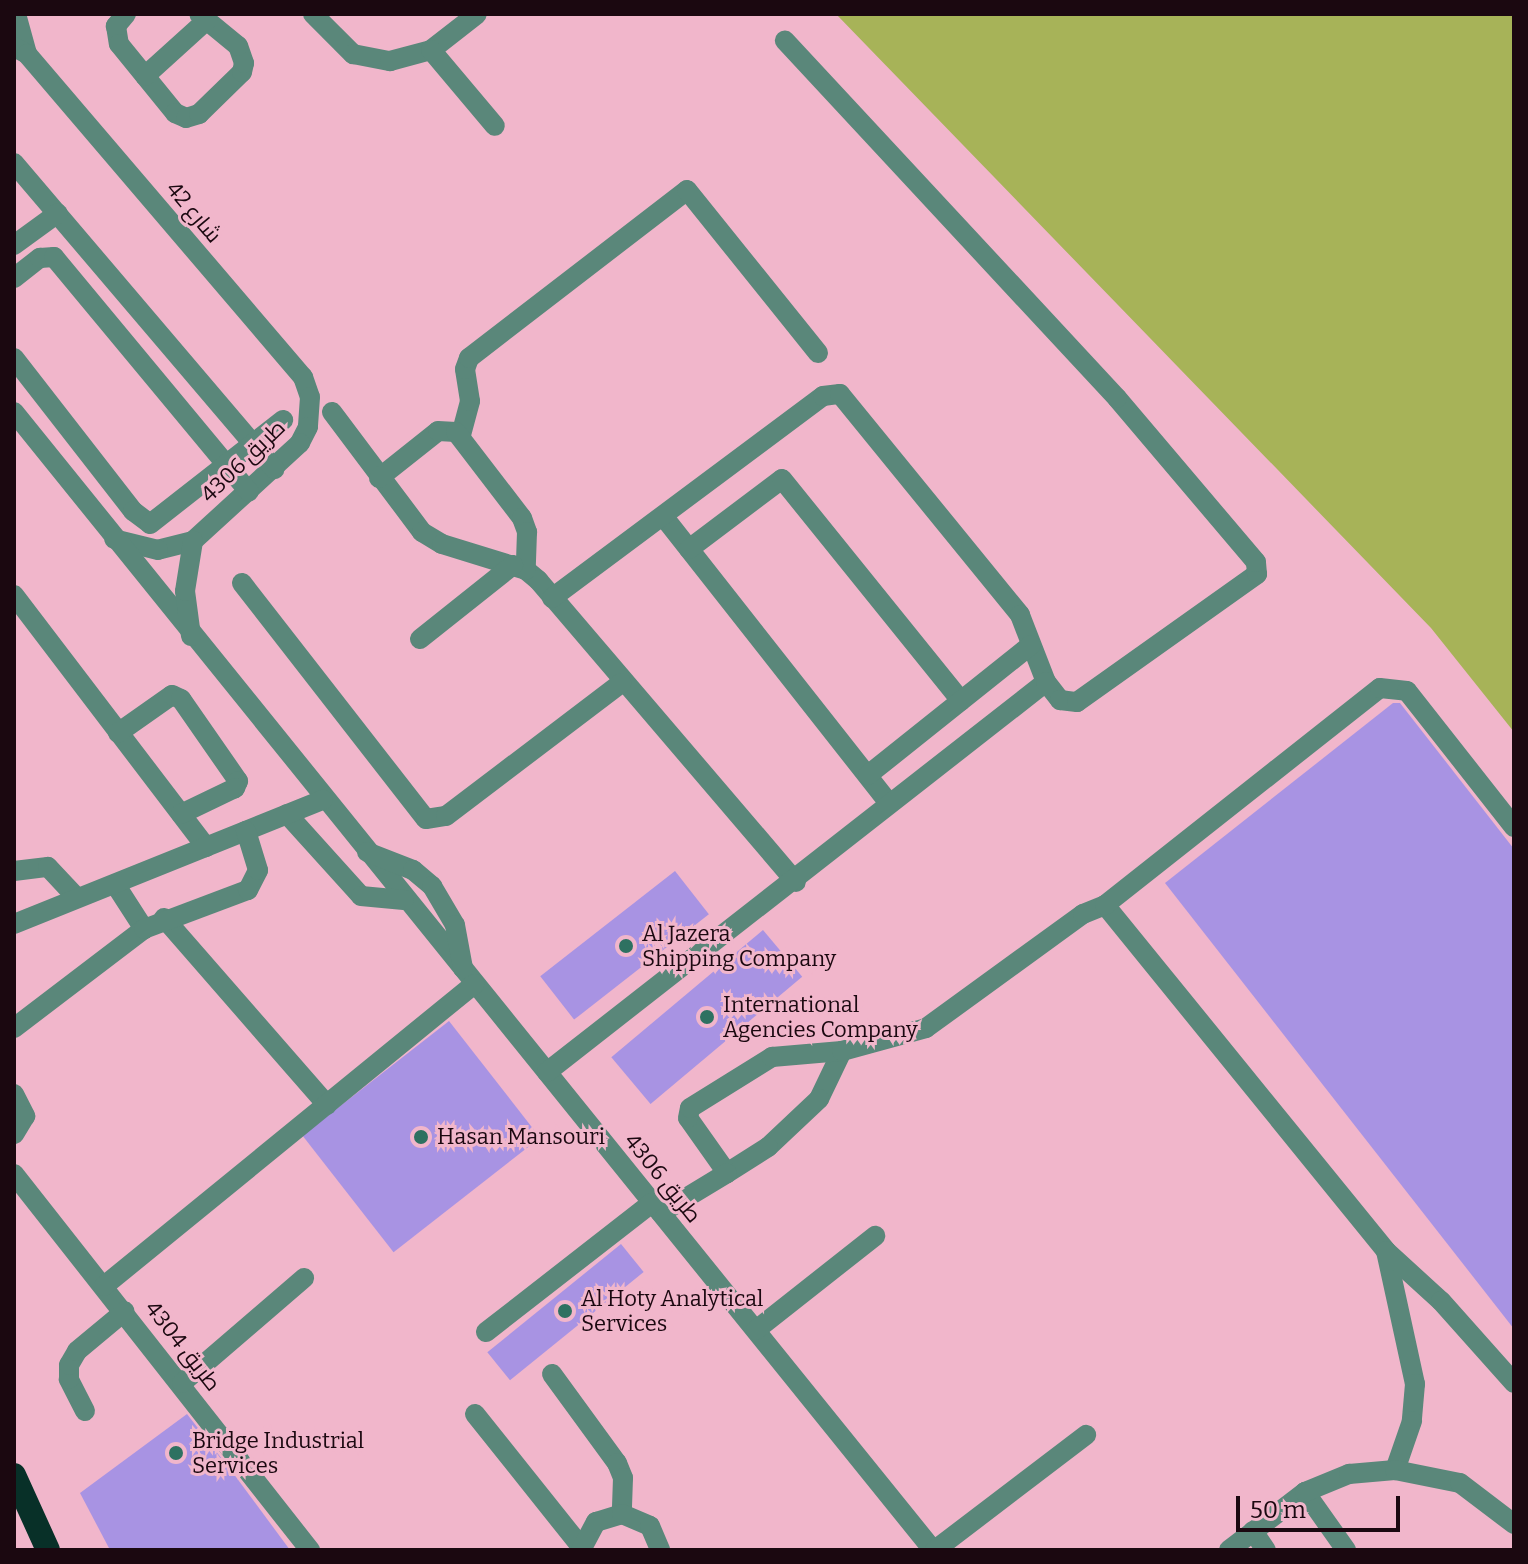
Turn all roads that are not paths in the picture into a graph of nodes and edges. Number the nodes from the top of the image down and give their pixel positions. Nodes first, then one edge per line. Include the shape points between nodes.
1 (126, 14) edge
2 (313, 14) edge
3 (477, 14) edge
4 (203, 17) edge
5 (21, 19) edge
6 (785, 41) dead end
7 (21, 50) edge
8 (431, 50) junction
9 (145, 76) junction
10 (495, 126) dead end
11 (14, 163) edge
12 (58, 213) junction
13 (14, 245) edge
14 (14, 278) edge
15 (818, 353) dead end
16 (14, 358) edge
17 (312, 407) joint
18 (14, 412) edge
19 (332, 412) dead end
20 (283, 420) dead end
21 (461, 435) junction
22 (252, 445) junction
23 (226, 466) junction
24 (274, 469) junction
25 (379, 478) junction
26 (249, 492) junction
27 (133, 511) junction
28 (663, 516) junction
29 (108, 532) junction
30 (193, 541) junction
31 (689, 549) junction
32 (519, 568) junction
33 (242, 583) dead end
34 (14, 595) edge
35 (552, 598) junction
36 (191, 636) junction
37 (420, 639) dead end
38 (1031, 645) junction
39 (1046, 682) junction
40 (621, 683) junction
41 (961, 701) junction
42 (118, 733) junction
43 (868, 775) junction
44 (323, 800) junction
45 (888, 802) junction
46 (181, 814) junction
47 (287, 814) junction
48 (1514, 827) edge
49 (246, 831) junction
50 (206, 847) junction
51 (364, 851) junction
52 (14, 871) edge
53 (796, 882) junction
54 (115, 884) junction
55 (77, 898) junction
56 (404, 900) junction
57 (1105, 905) junction
58 (164, 918) junction
59 (15, 921) edge
60 (144, 929) junction
61 (469, 978) junction
62 (14, 1028) edge
63 (842, 1051) junction
64 (547, 1072) junction
65 (14, 1094) edge
66 (327, 1105) junction
67 (14, 1134) edge
68 (727, 1173) junction
69 (14, 1174) edge
70 (21, 1188) edge
71 (656, 1208) junction
72 (875, 1236) dead end
73 (1386, 1251) junction
74 (304, 1278) dead end
75 (104, 1286) junction
76 (125, 1311) junction
77 (756, 1330) junction
78 (486, 1332) dead end
79 (552, 1374) dead end
80 (182, 1383) junction
81 (1514, 1383) edge
82 (85, 1411) dead end
83 (475, 1414) dead end
84 (1086, 1435) dead end
85 (1395, 1470) junction
86 (14, 1475) edge
87 (1305, 1492) junction
88 (14, 1510) edge
89 (622, 1514) junction
90 (1514, 1524) edge
91 (1253, 1531) junction
92 (581, 1548) edge
93 (35, 1550) edge
94 (48, 1550) edge
95 (310, 1550) edge
96 (660, 1550) edge
97 (934, 1550) edge
98 (1229, 1550) edge
99 (1266, 1550) edge
100 (1346, 1550) edge

1 - 9 street via 116,26 116,38
2 - 8 street via 353,54 390,61
3 - 8 street
4 - 9 street
4 - 9 street via 238,46 242,72 199,114 186,118 175,113
5 - 7 street, شارع 42
6 - 39 street via 1117,398 1256,562 1257,574 1250,584 1077,702 1060,700
7 - 17 street, شارع 42 via 303,377
8 - 10 street
11 - 12 street
12 - 13 street
12 - 22 street
14 - 23 street via 40,258 54,257
15 - 21 street via 689,189 469,358 465,369 470,401
16 - 27 street
17 - 24 street, طريق 4306 via 300,443
18 - 29 street, طريق 4306
19 - 25 street
20 - 22 street
21 - 25 street via 438,431
21 - 32 street via 522,518 527,532
22 - 23 street
22 - 24 street
23 - 26 street
23 - 27 street via 160,522 150,524
24 - 26 street, طريق 4306
25 - 32 street via 422,532 442,544
26 - 30 street, طريق 4306
27 - 29 street
28 - 31 street
28 - 35 street
28 - 38 street via 823,396 840,394 1020,615
29 - 30 street, طريق 4306 via 158,550
29 - 36 street, طريق 4306
30 - 36 street via 185,591
31 - 41 street via 782,479
31 - 43 street
32 - 35 street
32 - 37 street
33 - 40 street via 426,819 446,816
34 - 42 street
35 - 40 street
36 - 44 street, طريق 4306
38 - 39 street
38 - 41 street
39 - 45 street
40 - 53 street
41 - 43 street
42 - 46 street
42 - 46 street via 172,695 181,699 238,781 235,788
43 - 45 street
44 - 47 street
44 - 51 street, طريق 4306
45 - 53 street
46 - 50 street
47 - 49 street
47 - 56 street via 361,896
48 - 57 street via 1407,691 1388,686 1373,691
49 - 50 street
49 - 58 street via 258,870 254,884 242,893
50 - 54 street
51 - 56 street, طريق 4306
51 - 61 street via 413,870 432,886 455,925
52 - 55 street via 48,867
53 - 64 street
54 - 55 street
54 - 60 street
55 - 59 street
56 - 61 street, طريق 4306
57 - 63 street via 1083,914 926,1028
57 - 73 street
58 - 60 street
58 - 66 street
60 - 62 street
61 - 64 street, طريق 4306
61 - 66 street
63 - 68 street via 819,1099 768,1147
63 - 68 street via 772,1057 690,1108 688,1118
64 - 71 street, طريق 4306
65 - 67 street via 25,1116
66 - 75 street
68 - 71 street
69 - 70 street, طريق 4304
70 - 75 street, طريق 4304
71 - 77 street, طريق 4306
71 - 78 street
72 - 77 street
73 - 81 street via 1441,1301
73 - 85 street via 1415,1384 1412,1421
74 - 80 street
75 - 76 street, طريق 4304
76 - 80 street, طريق 4304
76 - 82 street via 77,1351 69,1365 69,1379
77 - 97 street, طريق 4306
79 - 89 street via 617,1463 623,1478
80 - 95 street, طريق 4304
83 - 92 street
84 - 97 street
85 - 87 street via 1349,1474
85 - 90 street via 1460,1483
86 - 94 highway
87 - 91 street
87 - 100 street
88 - 93 highway
89 - 92 street via 596,1522
89 - 96 street via 650,1526
91 - 98 street
91 - 99 street

